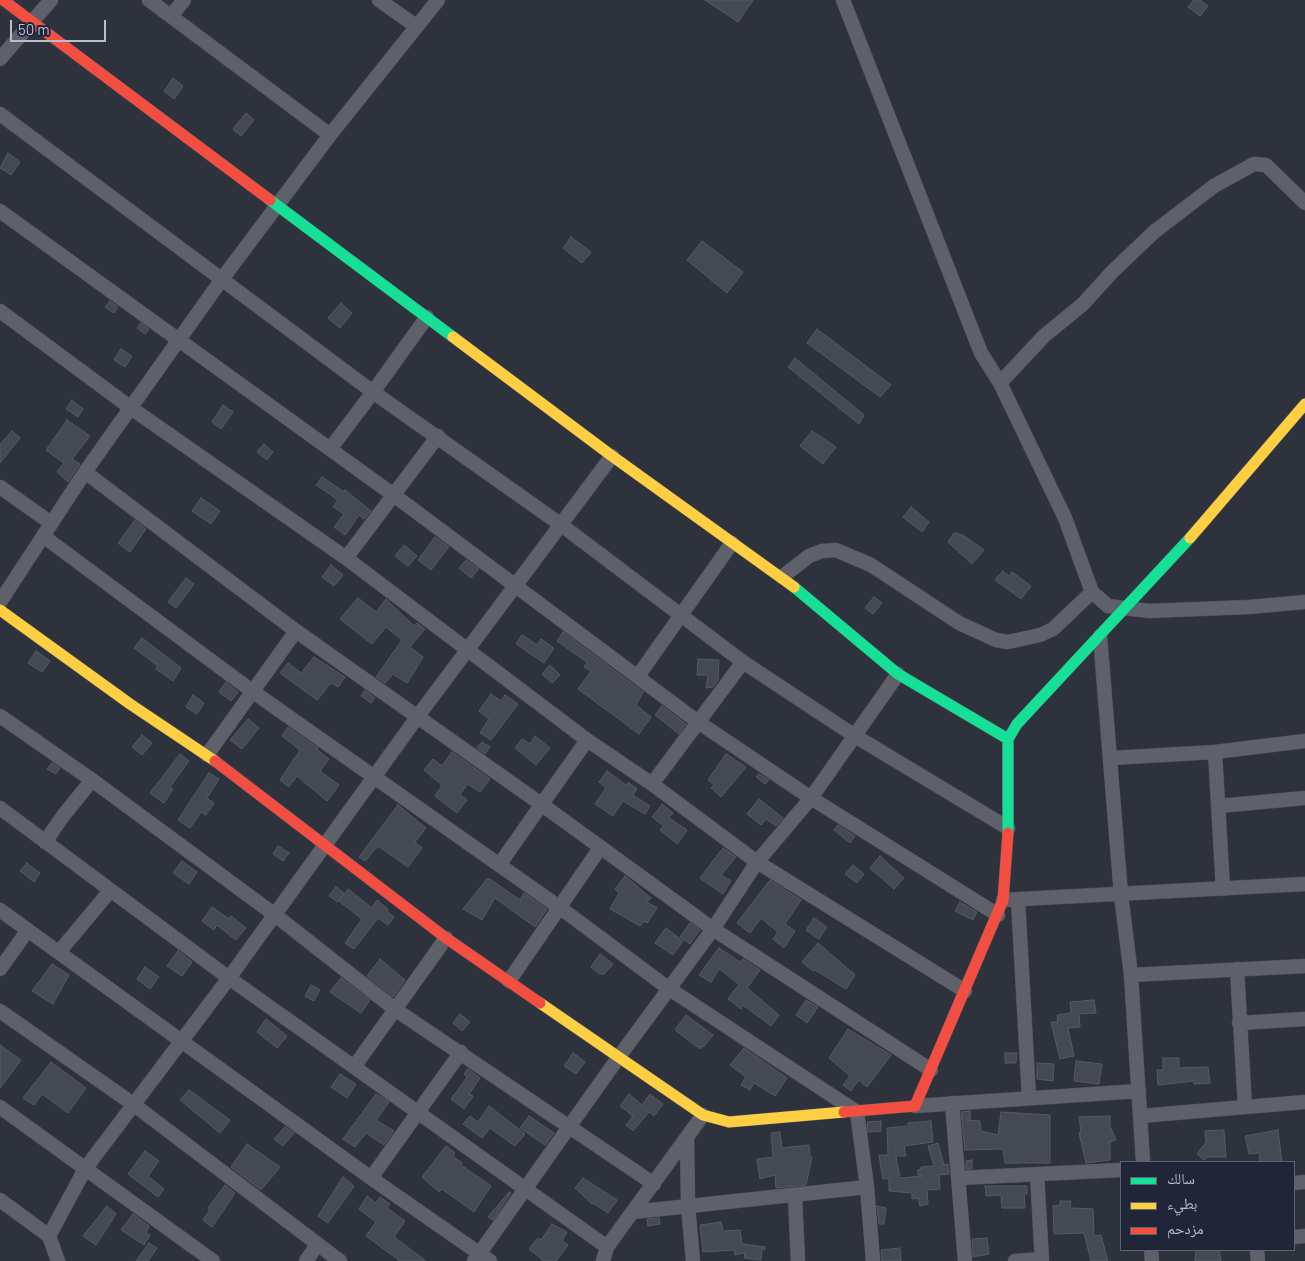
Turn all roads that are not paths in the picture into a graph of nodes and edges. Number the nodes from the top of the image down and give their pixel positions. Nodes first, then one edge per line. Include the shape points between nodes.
1 (3, 0) edge
2 (51, 0) edge
3 (149, 0) edge
4 (184, 0) edge
5 (379, 0) edge
6 (438, 0) edge
7 (844, 0) edge
8 (172, 16) junction
9 (32, 22) junction
10 (416, 26) junction
11 (0, 59) edge
12 (0, 114) edge
13 (330, 135) junction
14 (1305, 203) edge
15 (277, 204) junction
16 (0, 211) edge
17 (222, 279) junction
18 (0, 311) edge
19 (427, 317) junction
20 (180, 341) junction
21 (1000, 382) junction
22 (373, 392) junction
23 (1305, 404) edge
24 (131, 408) junction
25 (438, 436) junction
26 (330, 449) junction
27 (612, 456) junction
28 (85, 472) junction
29 (0, 487) edge
30 (395, 496) junction
31 (51, 523) junction
32 (560, 524) junction
33 (43, 536) junction
34 (732, 543) junction
35 (346, 558) junction
36 (782, 577) junction
37 (5, 585) edge
38 (513, 586) junction
39 (1092, 592) junction
40 (0, 602) edge
41 (1305, 602) edge
42 (0, 610) edge
43 (1124, 610) junction
44 (681, 613) junction
45 (296, 631) junction
46 (1100, 636) junction
47 (467, 650) junction
48 (743, 662) junction
49 (898, 674) junction
50 (638, 676) junction
51 (252, 691) junction
52 (0, 716) edge
53 (418, 716) junction
54 (698, 722) junction
55 (855, 736) junction
56 (1008, 739) junction
57 (587, 740) junction
58 (1305, 741) edge
59 (1214, 752) junction
60 (206, 756) junction
61 (1111, 758) junction
62 (374, 778) junction
63 (92, 780) junction
64 (652, 784) junction
65 (811, 798) junction
66 (1305, 798) edge
67 (541, 804) junction
68 (1219, 806) junction
69 (0, 808) edge
70 (1008, 828) junction
71 (45, 842) junction
72 (325, 844) junction
73 (600, 848) junction
74 (758, 862) junction
75 (499, 865) junction
76 (1305, 884) edge
77 (1223, 888) junction
78 (110, 891) junction
79 (1121, 895) junction
80 (1002, 900) junction
81 (1018, 900) junction
82 (559, 907) junction
83 (0, 910) edge
84 (998, 914) junction
85 (275, 915) junction
86 (714, 929) junction
87 (28, 930) junction
88 (446, 938) junction
89 (59, 952) junction
90 (1305, 966) edge
91 (1237, 969) junction
92 (0, 970) edge
93 (1130, 975) junction
94 (229, 978) junction
95 (510, 981) junction
96 (668, 988) junction
97 (964, 991) junction
98 (396, 1010) junction
99 (0, 1011) edge
100 (1305, 1018) edge
101 (1239, 1023) junction
102 (181, 1042) junction
103 (461, 1052) junction
104 (618, 1058) junction
105 (354, 1067) junction
106 (931, 1070) junction
107 (1139, 1091) junction
108 (1029, 1098) junction
109 (1305, 1102) edge
110 (133, 1104) junction
111 (952, 1104) junction
112 (915, 1106) junction
113 (0, 1107) edge
114 (1245, 1107) junction
115 (857, 1112) junction
116 (419, 1114) junction
117 (703, 1115) junction
118 (1140, 1116) junction
119 (570, 1127) junction
120 (687, 1138) junction
121 (1143, 1161) edge
122 (85, 1169) junction
123 (1120, 1170) edge
124 (1037, 1174) junction
125 (371, 1178) junction
126 (959, 1178) junction
127 (654, 1184) junction
128 (867, 1187) junction
129 (526, 1188) junction
130 (795, 1196) junction
131 (0, 1200) edge
132 (688, 1206) junction
133 (633, 1212) junction
134 (49, 1236) junction
135 (317, 1245) junction
136 (607, 1247) junction
137 (481, 1259) edge
138 (1042, 1260) edge
139 (58, 1261) edge
140 (213, 1261) edge
141 (306, 1261) edge
142 (340, 1261) edge
143 (603, 1261) edge
144 (693, 1261) edge
145 (798, 1261) edge
146 (873, 1261) edge
147 (964, 1261) edge
148 (1015, 1261) edge

1 - 9 street
2 - 9 street
3 - 8 street
4 - 8 street
5 - 10 street
6 - 10 street
7 - 21 street via 981,353
8 - 13 street
9 - 11 street
9 - 15 street
10 - 13 street
12 - 17 street
13 - 15 street
14 - 21 street via 1266,165 1254,164 1214,186 1154,232
15 - 17 street
15 - 19 street
16 - 20 street
17 - 20 street
17 - 22 street
18 - 24 street
19 - 22 street
19 - 27 street
20 - 24 street
20 - 26 street
21 - 39 street via 1066,518
22 - 25 street
22 - 26 street
23 - 43 street via 1190,539
24 - 28 street
24 - 35 street
25 - 30 street
25 - 32 street
26 - 30 street
27 - 32 street
27 - 34 street
28 - 31 street
28 - 45 street
29 - 31 street
30 - 35 street
30 - 38 street
31 - 33 street
32 - 38 street
32 - 44 street
33 - 37 street
33 - 51 street
34 - 36 street
34 - 44 street
35 - 47 street
36 - 39 street via 809,556 836,550 871,565 959,623 1008,642 1053,629
36 - 49 street
37 - 40 street
38 - 47 street
38 - 50 street
39 - 43 street via 1108,606
41 - 43 street via 1249,607
42 - 60 street
43 - 46 street
44 - 48 street
44 - 50 street
45 - 51 street
45 - 53 street
46 - 56 street via 1017,724
46 - 61 street
47 - 53 street
47 - 57 street
48 - 54 street
48 - 55 street
49 - 55 street
49 - 56 street
50 - 54 street
51 - 60 street
51 - 62 street
52 - 63 street
53 - 62 street
53 - 67 street
54 - 64 street
54 - 65 street
55 - 65 street
55 - 70 street
56 - 70 street
57 - 64 street
57 - 67 street
58 - 59 street
59 - 61 street
59 - 68 street
60 - 72 street
61 - 79 street
62 - 72 street
62 - 75 street
63 - 71 street
63 - 85 street
64 - 74 street
65 - 74 street
65 - 84 street
66 - 68 street
67 - 73 street
67 - 75 street
68 - 77 street
69 - 71 street
70 - 80 street
71 - 78 street
72 - 85 street
72 - 88 street
73 - 82 street
73 - 86 street
74 - 86 street
74 - 97 street
75 - 82 street
76 - 77 street
77 - 79 street
78 - 89 street
78 - 94 street
79 - 81 street
79 - 93 street
80 - 81 street
80 - 84 street
81 - 108 street
82 - 95 street
82 - 96 street
83 - 87 street
84 - 97 street
85 - 94 street
85 - 98 street
86 - 96 street
86 - 106 street
87 - 89 street
87 - 92 street
88 - 95 street
88 - 98 street
89 - 102 street
90 - 91 street
91 - 93 street
91 - 101 street
93 - 107 street
94 - 102 street
94 - 105 street
95 - 104 street
96 - 104 street
96 - 115 street
97 - 106 street
98 - 103 street
98 - 105 street
99 - 110 street
100 - 101 street
101 - 114 street
102 - 110 street
102 - 125 street
103 - 116 street
103 - 119 street
104 - 117 street
104 - 119 street
105 - 116 street
106 - 112 street
107 - 108 street
107 - 118 street
108 - 111 street
109 - 114 street
110 - 122 street
110 - 135 street
111 - 112 street
111 - 126 street
112 - 115 street
113 - 122 street
114 - 118 street
115 - 117 street via 728,1122
115 - 128 street
116 - 125 street
116 - 129 street
117 - 120 street
118 - 121 street
119 - 127 street
119 - 129 street
120 - 127 street
120 - 132 street
122 - 134 street
122 - 140 street
123 - 124 street
124 - 126 street
124 - 138 street
125 - 137 street
126 - 147 street
127 - 133 street
128 - 130 street
128 - 146 street
129 - 136 street
129 - 137 street
130 - 132 street
130 - 145 street
131 - 134 street
132 - 133 street
132 - 144 street
133 - 136 street
134 - 139 street
135 - 141 street
135 - 142 street
136 - 143 street
138 - 148 street

